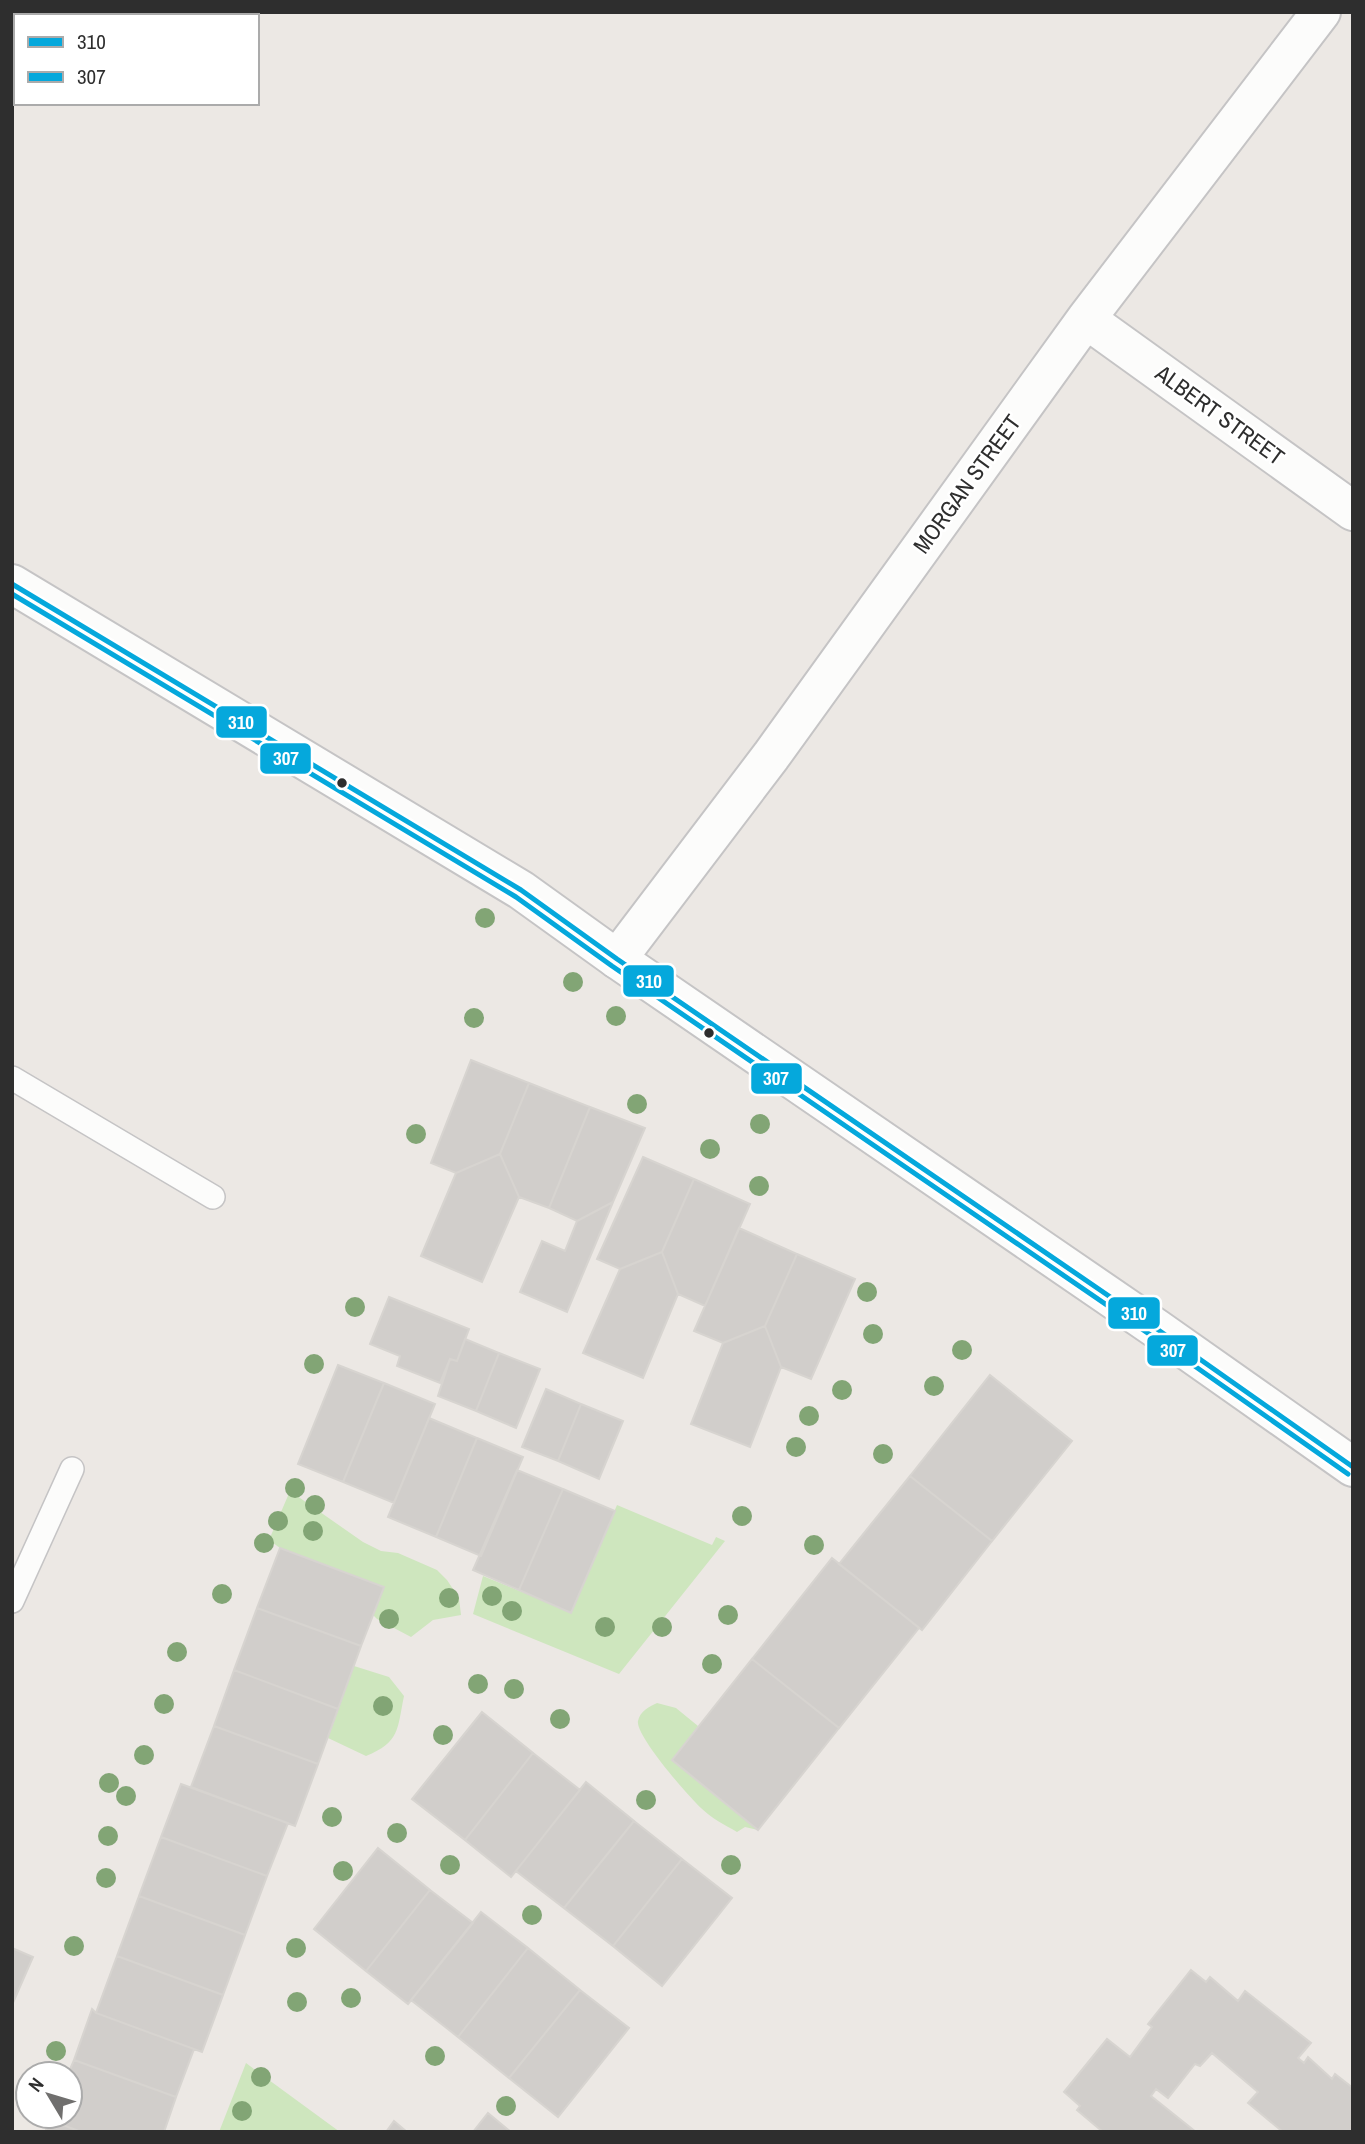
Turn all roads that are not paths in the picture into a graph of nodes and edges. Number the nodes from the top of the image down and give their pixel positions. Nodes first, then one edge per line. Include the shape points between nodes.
1 (1321, 12) edge
2 (1086, 320) junction
3 (1353, 511) edge
4 (12, 584) edge
5 (617, 959) junction
6 (12, 1078) edge
7 (213, 1196) dead end
8 (1353, 1467) edge
9 (72, 1469) dead end
10 (12, 1601) edge

1 - 2 street, MORGAN STREET
2 - 3 street, ALBERT STREET
2 - 5 street, MORGAN STREET via 771,756
4 - 5 street via 521,890
5 - 8 street
6 - 7 lane
9 - 10 lane

